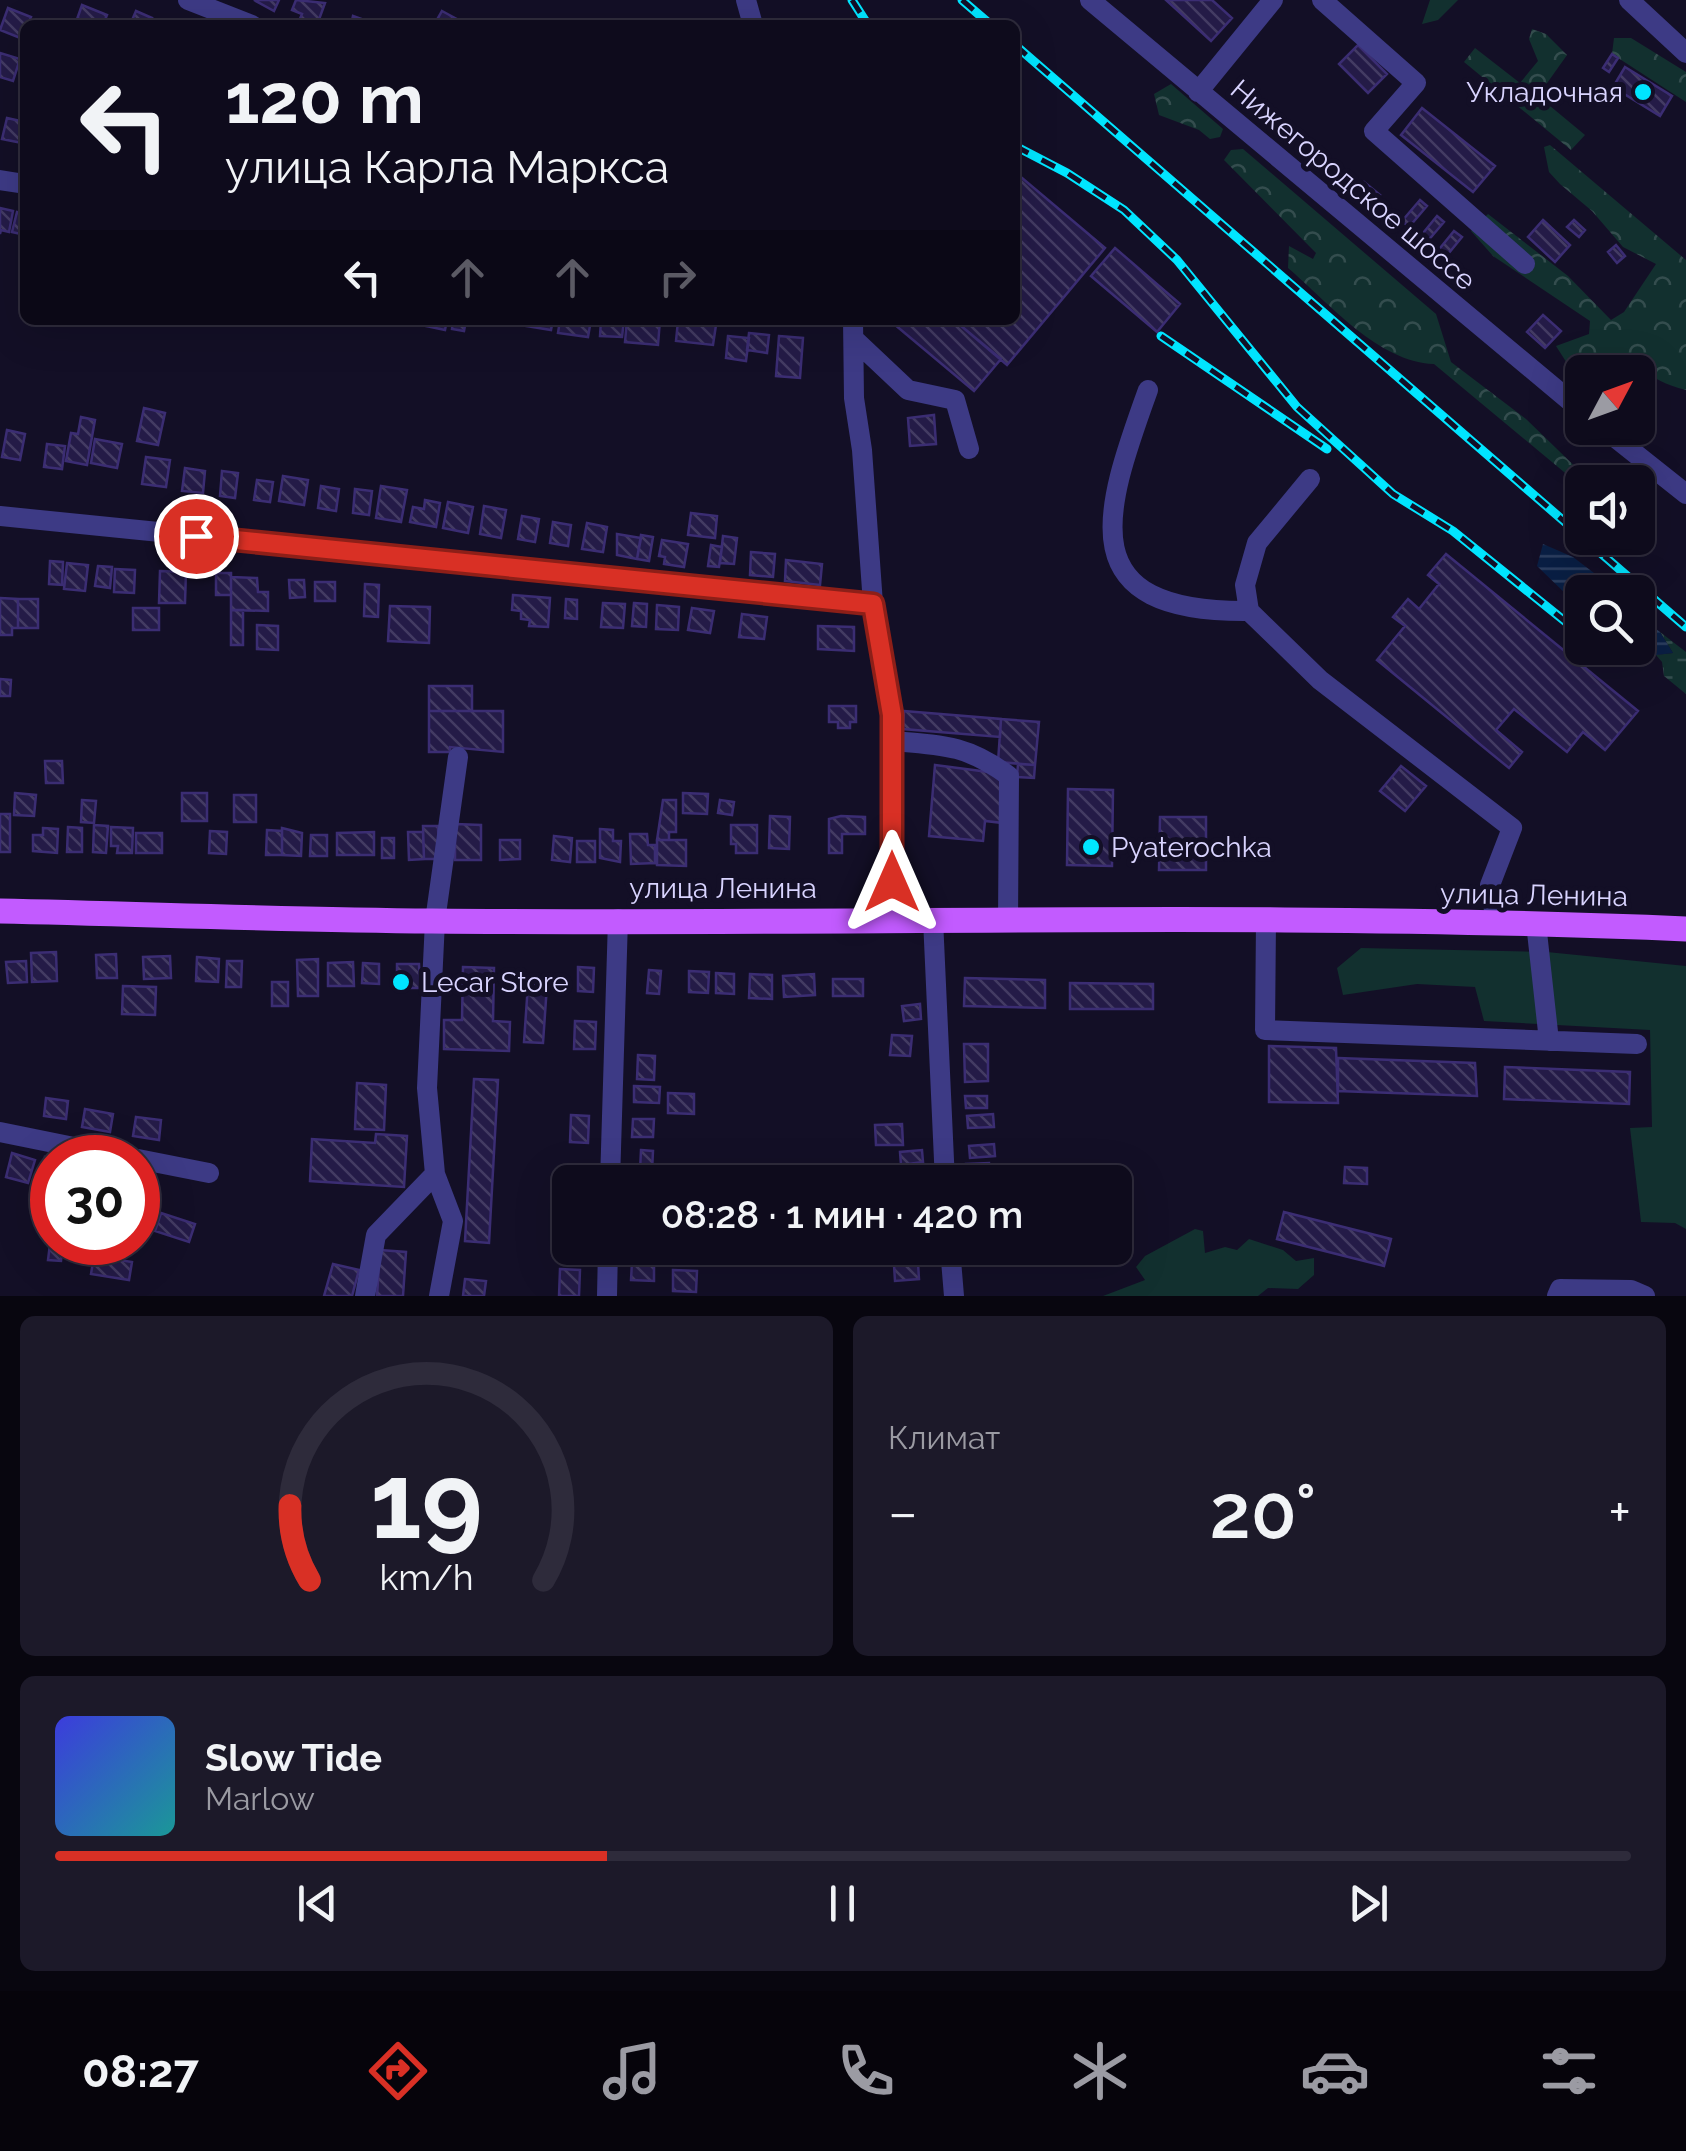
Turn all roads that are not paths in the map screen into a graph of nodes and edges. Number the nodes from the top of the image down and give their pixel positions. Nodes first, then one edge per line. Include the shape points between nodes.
1 (188, 0) edge
2 (1090, 0) edge
3 (1273, 0) edge
4 (1322, 0) edge
5 (1630, 0) edge
6 (239, 20) edge
7 (1686, 54) edge
8 (1198, 92) junction
9 (1525, 264) dead end
10 (854, 330) edge
11 (1148, 390) dead end
12 (1565, 397) edge
13 (1624, 445) edge
14 (969, 449) dead end
15 (1310, 479) dead end
16 (1686, 494) edge
17 (0, 516) edge
18 (873, 604) junction
19 (1250, 611) junction
20 (892, 741) junction
21 (458, 758) dead end
22 (0, 911) edge
23 (892, 918) junction
24 (618, 919) junction
25 (933, 919) junction
26 (435, 921) junction
27 (1008, 921) junction
28 (1266, 921) junction
29 (1496, 923) junction
30 (1536, 923) junction
31 (1686, 929) edge
32 (1549, 1041) junction
33 (1637, 1044) dead end
34 (0, 1132) edge
35 (30, 1138) edge
36 (160, 1164) edge
37 (611, 1165) edge
38 (944, 1165) edge
39 (209, 1174) dead end
40 (435, 1174) junction
41 (608, 1265) edge
42 (951, 1265) edge
43 (365, 1296) edge
44 (439, 1296) edge
45 (607, 1296) edge
46 (954, 1296) edge
47 (1557, 1296) edge
48 (1644, 1296) edge

1 - 6 street
2 - 8 street, Нижегородское шоссе
3 - 8 street
4 - 9 street via 1416,82 1374,131
5 - 7 street
8 - 12 street, Нижегородское шоссе
10 - 14 street via 908,390 955,400
10 - 18 street
11 - 19 street via 1116,478 1110,546 1121,570 1196,612
13 - 16 street
15 - 19 street via 1257,543 1245,585
17 - 18 street
18 - 20 street
19 - 29 street via 1320,680 1512,828 1490,884
20 - 23 street
20 - 27 street via 959,747 1009,776
21 - 26 street
22 - 26 main road, улица Ленина
23 - 24 main road, улица Ленина
23 - 25 main road, улица Ленина
24 - 26 main road, улица Ленина
24 - 37 street
25 - 27 main road, улица Ленина
25 - 38 street
26 - 40 street via 426,1088
27 - 28 main road, улица Ленина
28 - 29 main road, улица Ленина
28 - 32 street via 1265,1030
29 - 30 main road, улица Ленина
30 - 31 main road, улица Ленина
30 - 32 street
32 - 33 street
34 - 35 street
36 - 39 street
40 - 43 street via 376,1235
40 - 44 street via 453,1221
41 - 45 street
42 - 46 street
47 - 48 street via 1560,1289

